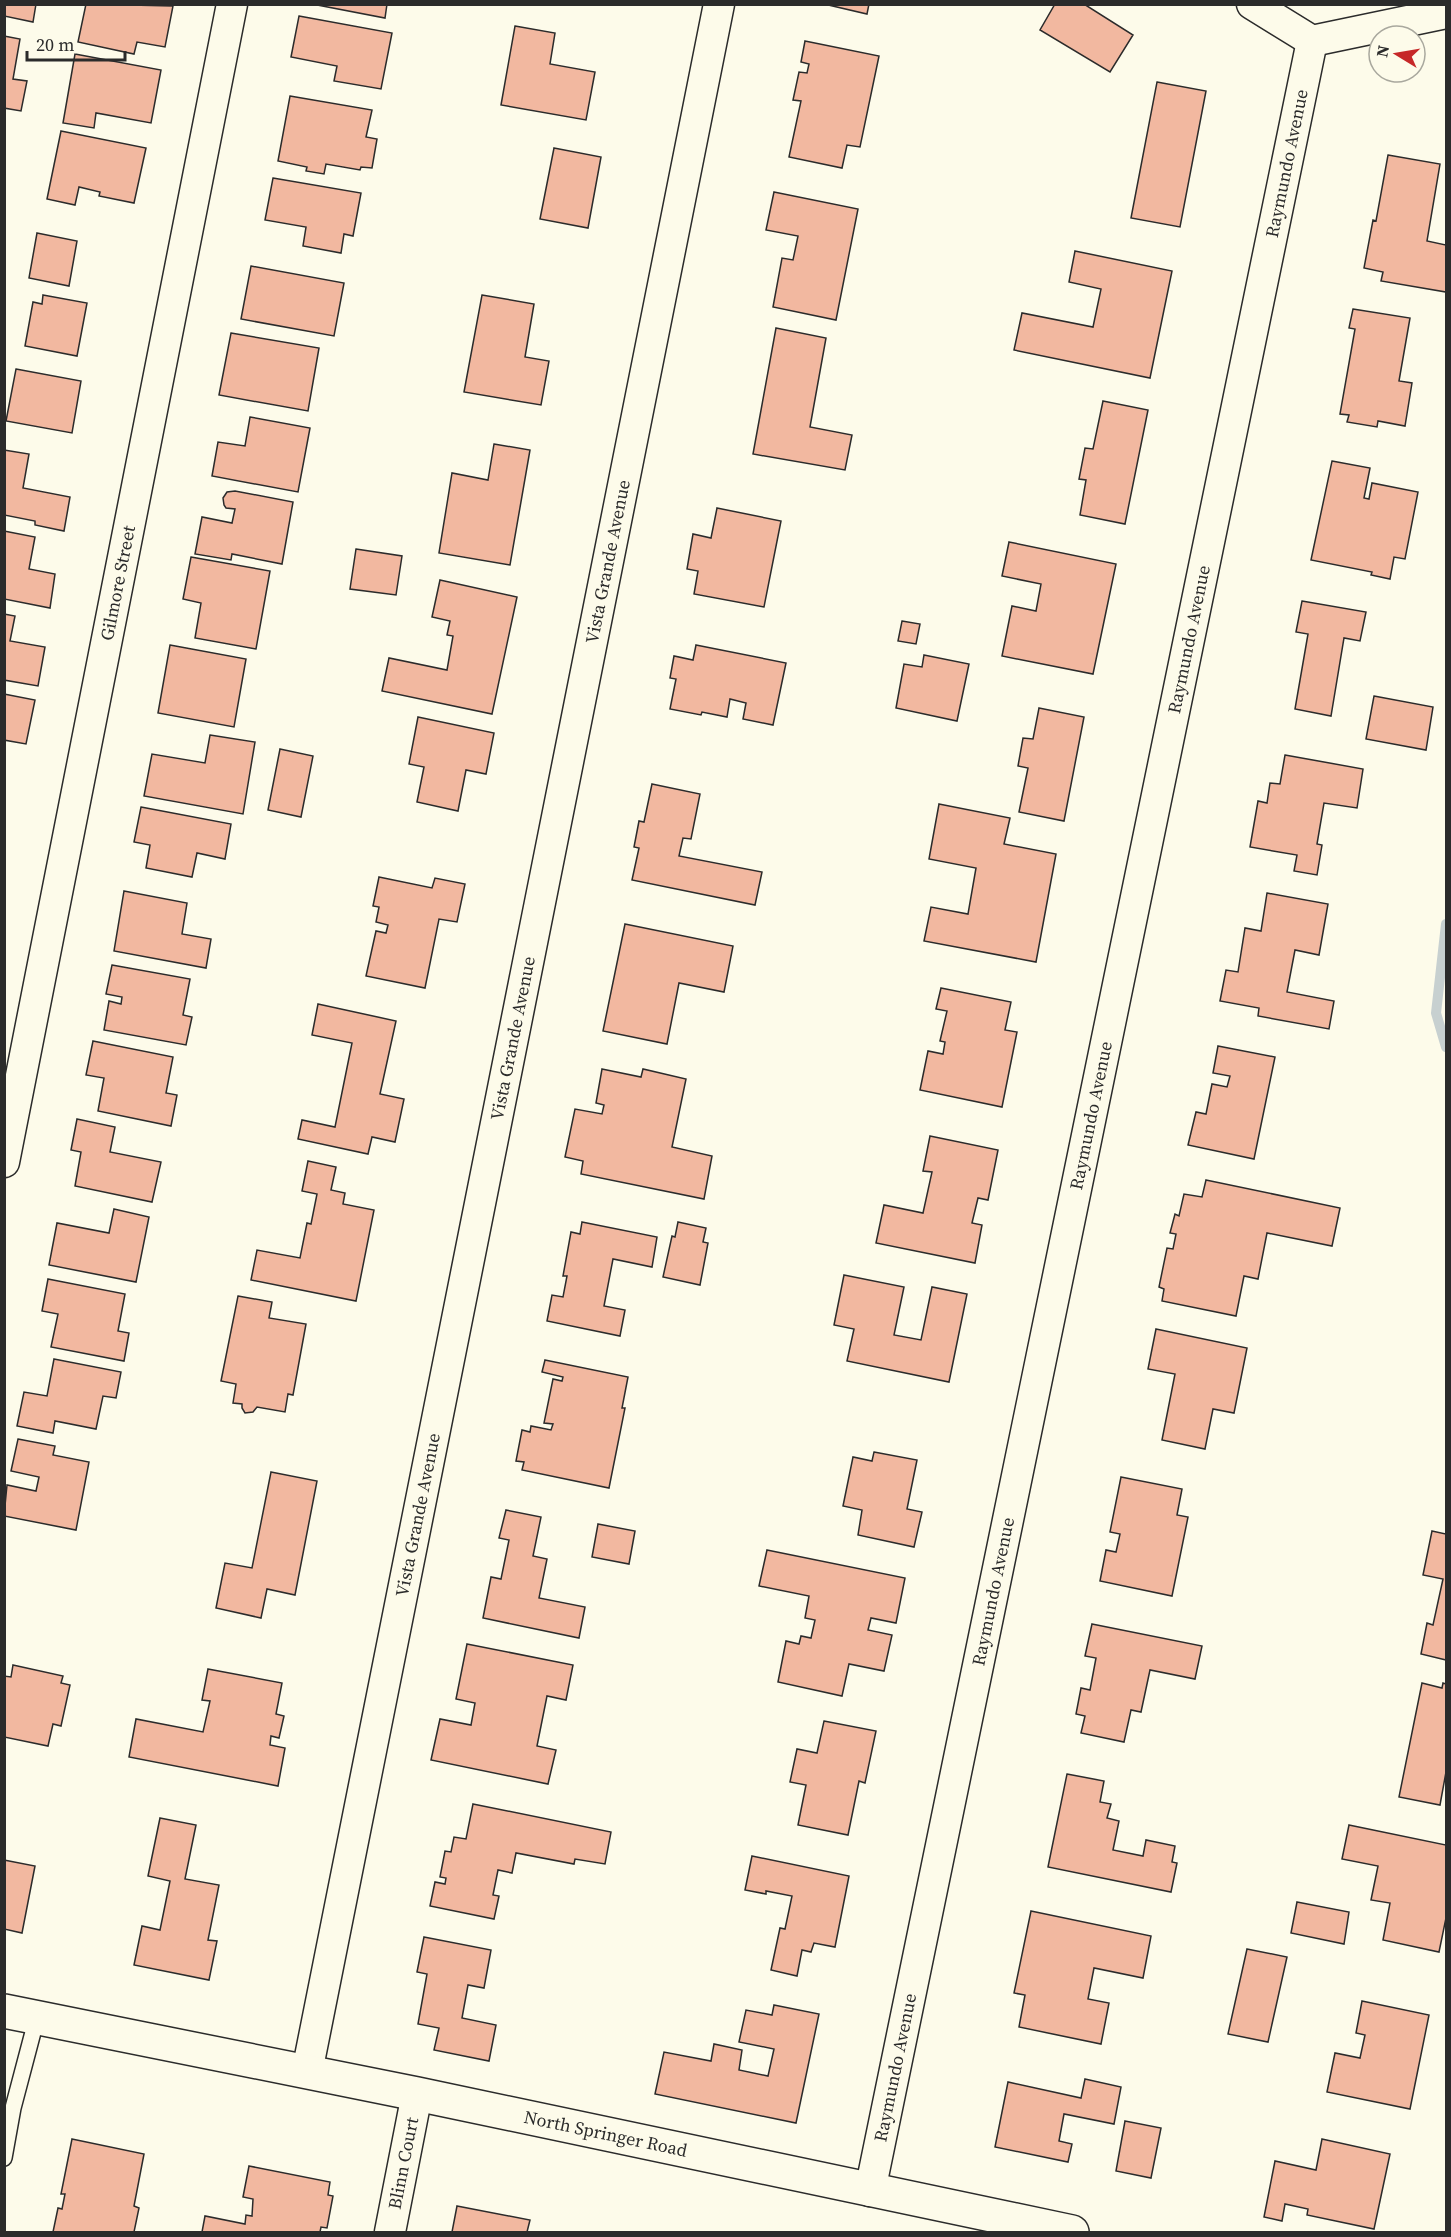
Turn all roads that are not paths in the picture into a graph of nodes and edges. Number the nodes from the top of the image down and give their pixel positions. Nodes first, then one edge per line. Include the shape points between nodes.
1 (232, 4) edge
2 (718, 4) edge
3 (1252, 4) edge
4 (1446, 13) edge
5 (1312, 41) junction
6 (4, 1162) edge
7 (4, 2011) edge
8 (37, 2018) junction
9 (307, 2072) junction
10 (417, 2094) junction
11 (4, 2158) edge
12 (870, 2191) junction
13 (390, 2232) edge
14 (1072, 2232) edge

1 - 6 street, Gilmore Street
2 - 9 street, Vista Grande Avenue
3 - 5 street
4 - 5 street
5 - 12 street, Raymundo Avenue
7 - 8 street, North Springer Road
8 - 9 street, North Springer Road
8 - 11 lane
9 - 10 street, North Springer Road
10 - 12 street, North Springer Road
10 - 13 street, Blinn Court
12 - 14 street, North Springer Road

